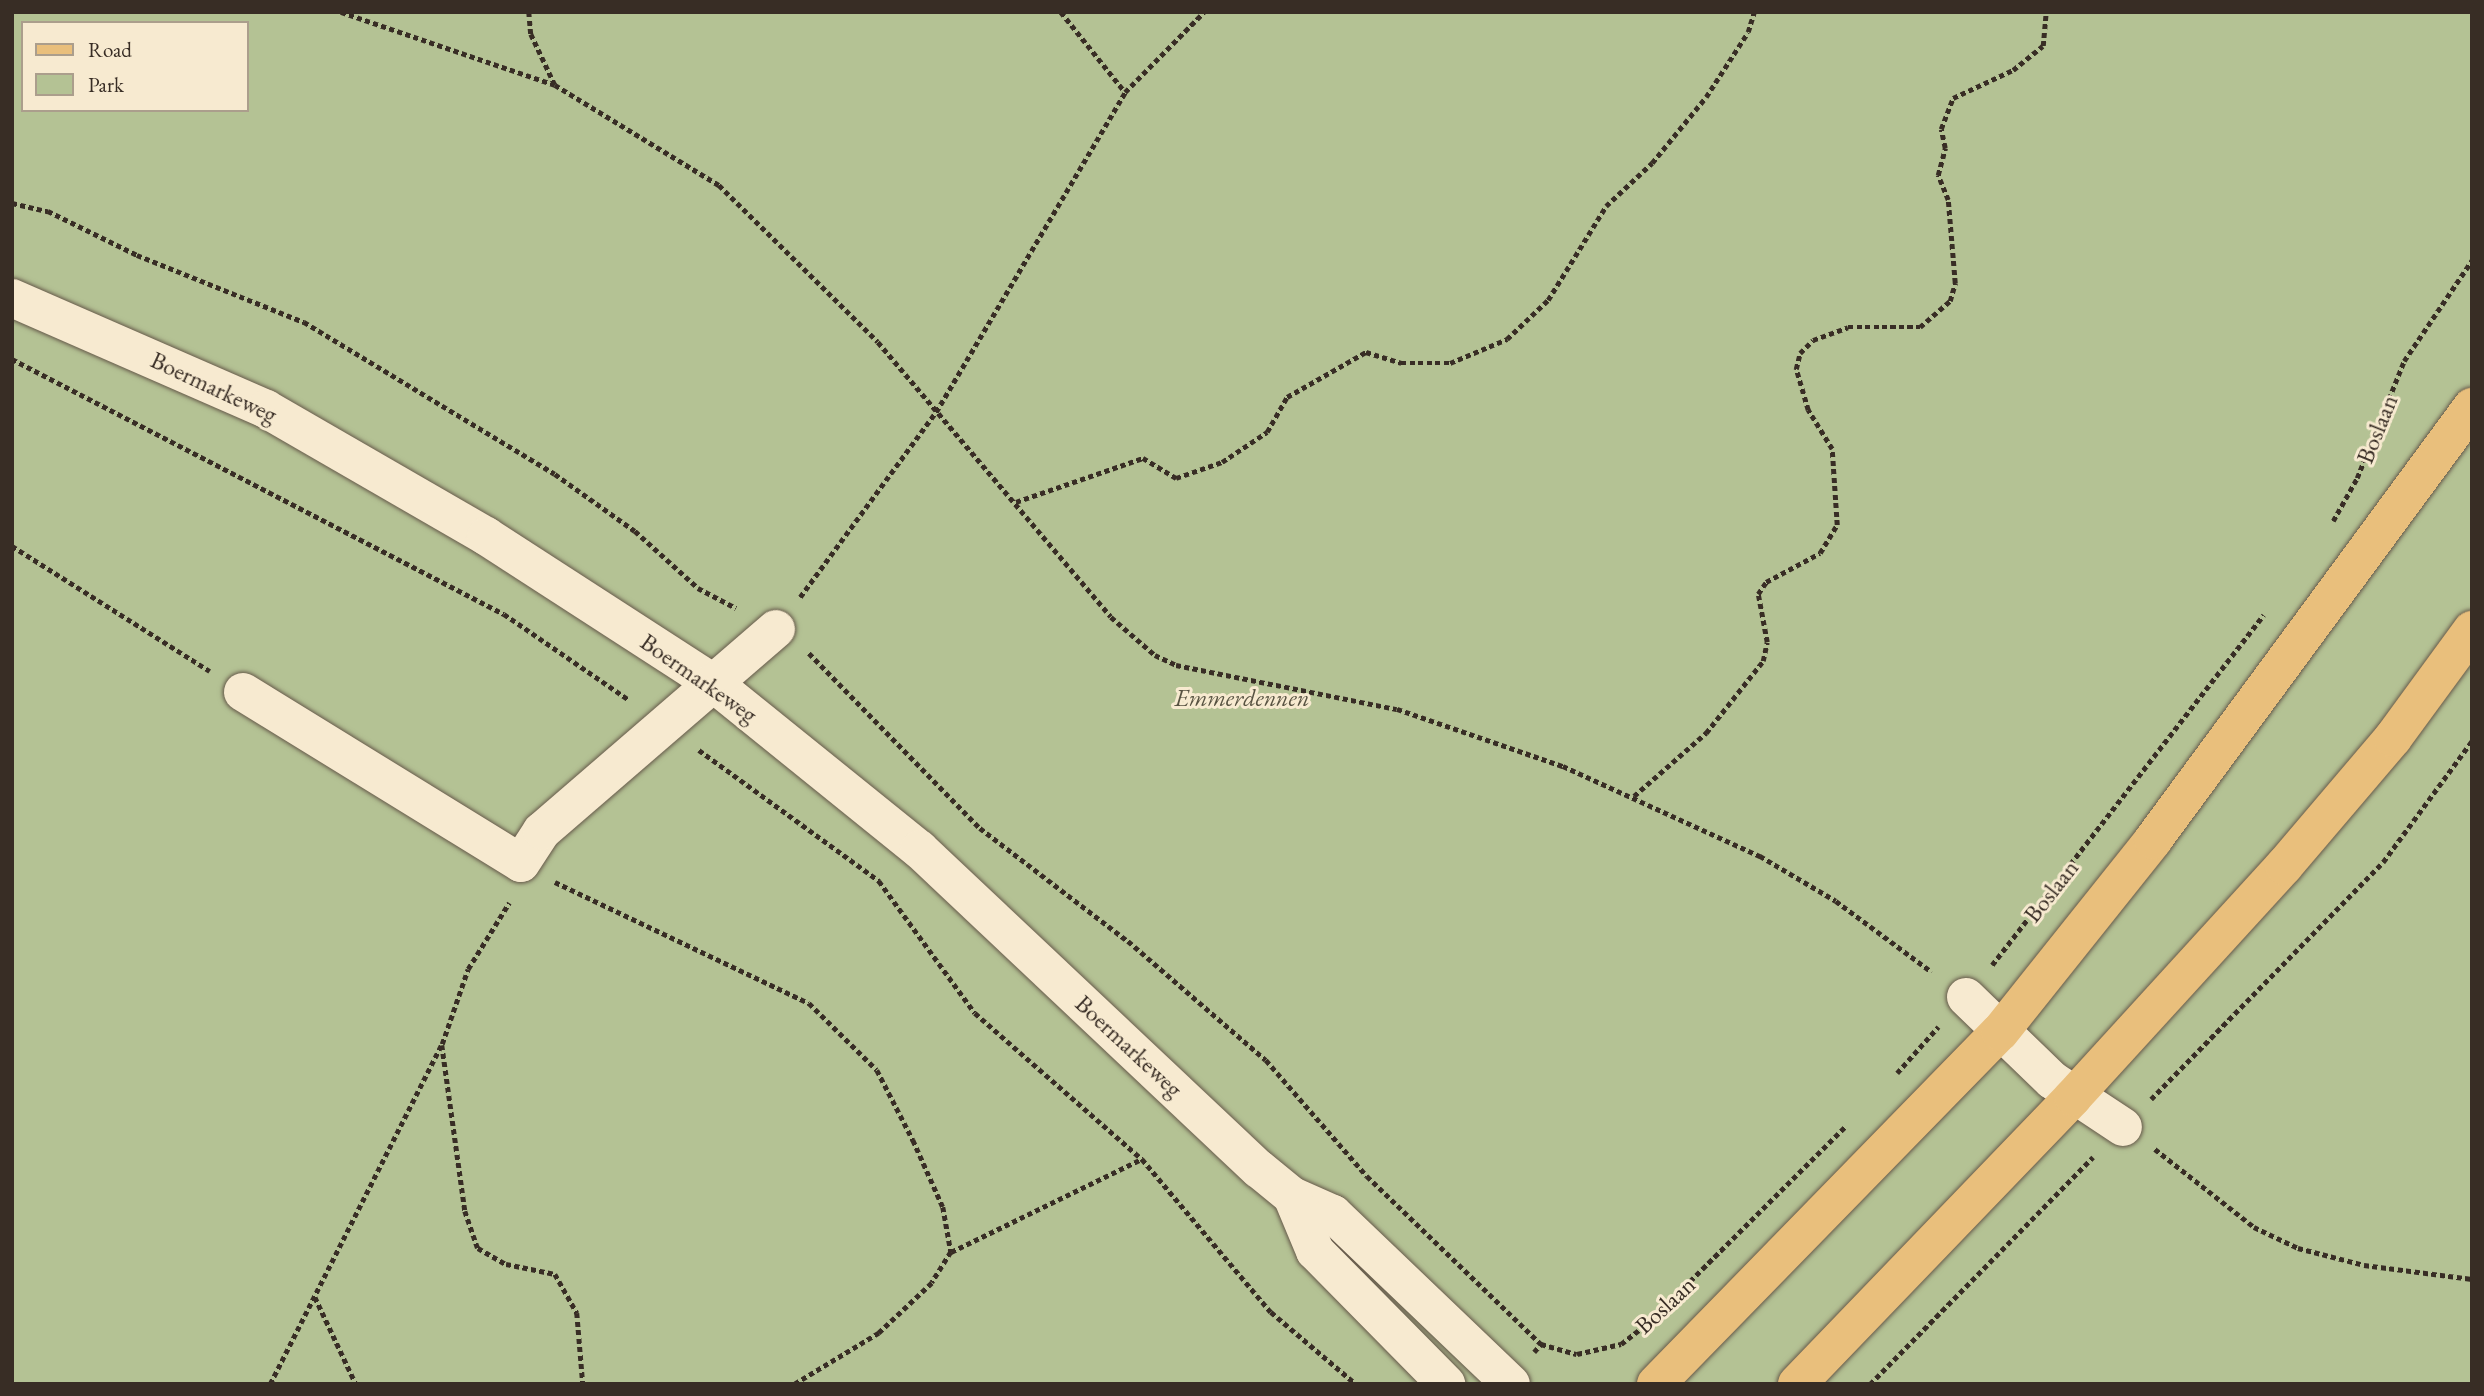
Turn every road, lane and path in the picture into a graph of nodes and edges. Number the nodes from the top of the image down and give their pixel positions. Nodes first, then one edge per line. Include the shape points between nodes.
1 (341, 12) edge
2 (529, 12) edge
3 (1061, 12) edge
4 (1204, 12) edge
5 (1754, 12) edge
6 (2046, 12) edge
7 (555, 85) junction
8 (1125, 92) junction
9 (2472, 260) edge
10 (12, 298) edge
11 (12, 359) edge
12 (2472, 407) edge
13 (936, 412) junction
14 (1016, 502) junction
15 (2324, 533) dead end
16 (12, 546) edge
17 (2270, 605) dead end
18 (776, 629) joint
19 (2472, 630) edge
20 (713, 683) junction
21 (243, 692) joint
22 (662, 723) junction
23 (2472, 741) edge
24 (1634, 796) junction
25 (521, 863) junction
26 (1966, 997) junction
27 (2000, 1032) junction
28 (442, 1044) junction
29 (1891, 1079) dead end
30 (2073, 1097) junction
31 (1854, 1117) dead end
32 (2123, 1127) junction
33 (1142, 1159) junction
34 (1292, 1196) junction
35 (951, 1252) junction
36 (2472, 1279) edge
37 (314, 1297) junction
38 (1509, 1382) edge
39 (270, 1384) edge
40 (356, 1384) edge
41 (583, 1384) edge
42 (795, 1384) edge
43 (1356, 1384) edge
44 (1446, 1384) edge
45 (1656, 1384) edge
46 (1797, 1384) edge
47 (1870, 1384) edge

1 - 7 path
2 - 7 path via 531,34
3 - 8 path
4 - 8 path
5 - 14 path via 1748,32 1706,97 1651,163 1606,206 1548,300 1507,340 1450,363 1401,363 1366,352 1287,397 1267,432 1222,463 1176,478 1143,458
6 - 24 path via 2043,46 2013,70 1952,98 1941,129 1945,148 1938,175 1948,200 1955,283 1950,301 1920,327 1848,327 1813,340 1800,353 1797,369 1808,410 1832,449 1837,525 1821,553 1766,582 1758,594 1767,642 1763,661 1706,733
7 - 13 path via 719,186 878,342
8 - 13 path
9 - 15 path, Boslaan via 2410,351 2357,478
10 - 20 street, Boermarkeweg via 266,409 486,536
11 - 22 path via 504,614
12 - 27 main road, Boslaan via 2153,840
13 - 14 path
13 - 18 path
14 - 24 path via 1111,617 1155,655 1176,665 1397,709
16 - 21 path
17 - 26 path, Boslaan
18 - 20 street
19 - 30 main road via 2384,749
20 - 22 street
20 - 34 street, Boermarkeweg via 919,849
21 - 25 street
22 - 25 street via 542,831
22 - 33 path via 879,881 975,1013
23 - 32 path via 2383,862
24 - 26 path via 1836,901
25 - 28 path via 513,896 468,969
25 - 35 path via 809,1003 877,1070 943,1208
26 - 27 street
26 - 29 path, Boslaan
27 - 30 street
27 - 45 main road, Boslaan
28 - 37 path
28 - 41 path via 465,1212 478,1248 506,1264 555,1274 577,1313
30 - 32 street
30 - 46 main road
31 - 38 path, Boslaan via 1648,1323 1601,1350 1577,1354 1541,1345
32 - 36 path via 2273,1237 2364,1265
32 - 47 path
33 - 35 path
33 - 43 path via 1271,1312
34 - 38 street, Boermarkeweg via 1333,1214
34 - 44 street, Boermarkeweg via 1315,1251
35 - 42 path via 932,1283 879,1333
37 - 39 path
37 - 40 path

